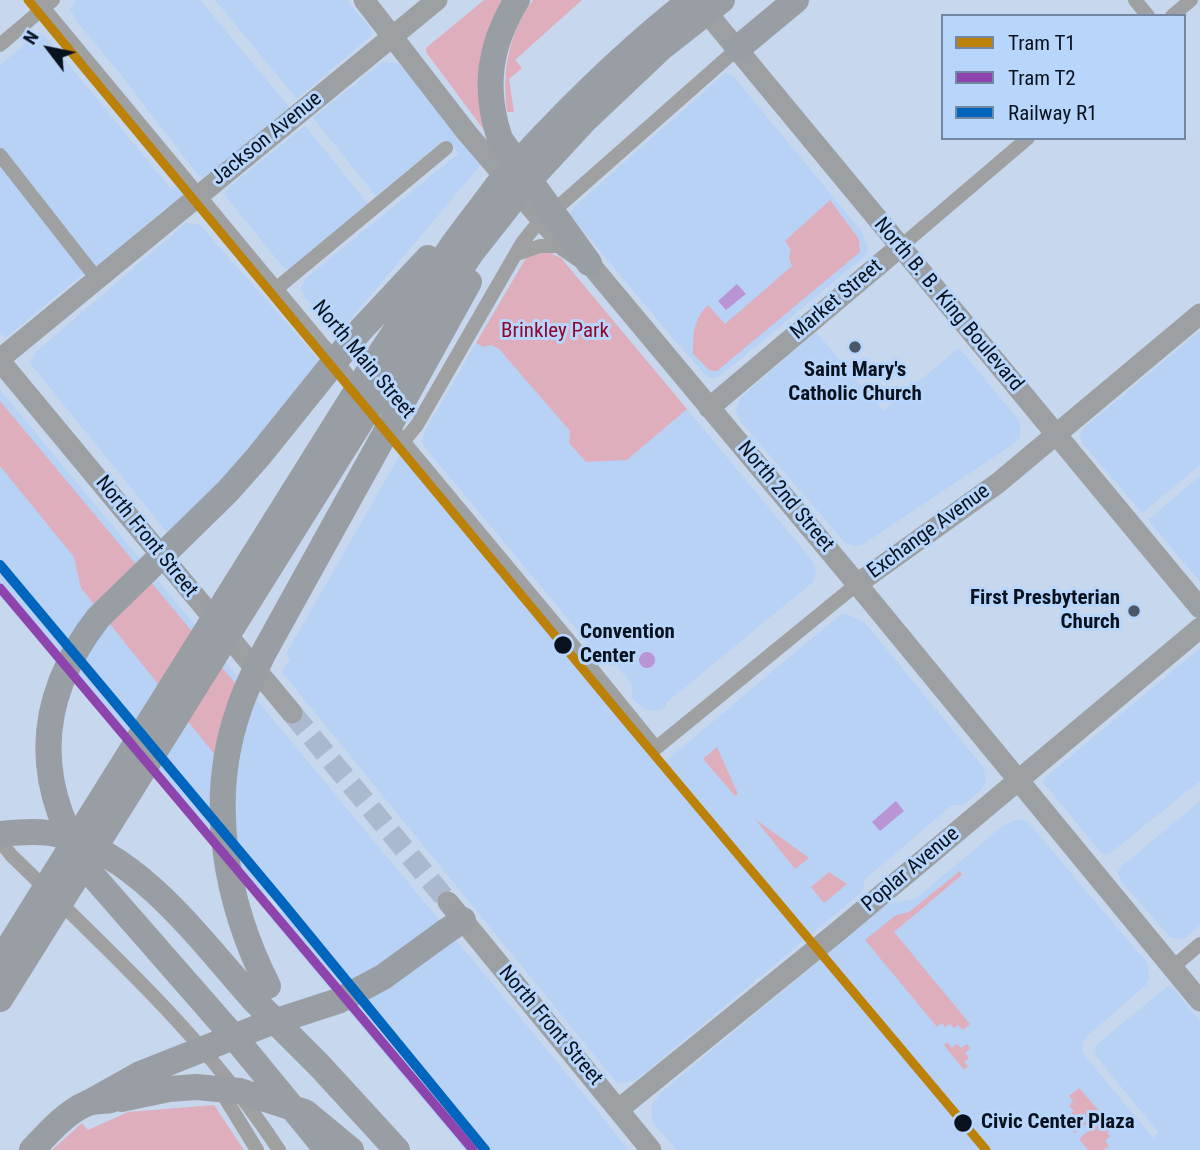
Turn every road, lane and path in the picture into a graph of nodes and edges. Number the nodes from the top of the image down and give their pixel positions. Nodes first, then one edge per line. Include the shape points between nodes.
1 (364, 0) edge
2 (437, 0) edge
3 (517, 0) edge
4 (694, 0) edge
5 (722, 0) edge
6 (796, 0) edge
7 (1135, 0) edge
8 (1191, 0) edge
9 (45, 3) edge
10 (1146, 14) edge
11 (1174, 14) edge
12 (392, 36) junction
13 (0, 45) edge
14 (737, 49) junction
15 (1026, 140) edge
16 (446, 148) dead end
17 (0, 155) edge
18 (497, 186) junction
19 (524, 186) junction
20 (199, 195) junction
21 (547, 215) junction
22 (564, 246) junction
23 (900, 247) junction
24 (517, 254) junction
25 (589, 263) junction
26 (97, 279) junction
27 (276, 289) junction
28 (1200, 313) edge
29 (0, 360) edge
30 (709, 408) junction
31 (1056, 435) junction
32 (403, 442) junction
33 (857, 584) junction
34 (1200, 608) edge
35 (1200, 628) edge
36 (292, 713) tunnel mouth
37 (656, 748) joint
38 (1017, 780) junction
39 (0, 835) edge
40 (0, 841) edge
41 (452, 918) joint
42 (1200, 944) edge
43 (0, 961) edge
44 (1172, 967) junction
45 (0, 999) edge
46 (1200, 1000) edge
47 (192, 1037) junction
48 (319, 1065) junction
49 (90, 1102) junction
50 (619, 1109) junction
51 (32, 1150) edge
52 (257, 1150) edge
53 (279, 1150) edge
54 (327, 1150) edge
55 (351, 1150) edge
56 (397, 1150) edge
57 (651, 1150) edge

1 - 12 street, North 2nd Street
2 - 12 street, Jackson Avenue
3 - 21 highway via 495,49 490,103 500,139
4 - 14 street, North B. B. King Boulevard
4 - 18 highway, bridge via 601,76
5 - 19 highway, bridge via 628,79
6 - 14 highway
7 - 10 street
8 - 11 street
9 - 13 street
9 - 20 street, North Main Street
12 - 20 street, Jackson Avenue
12 - 21 street, North 2nd Street via 467,133
14 - 21 street
14 - 23 street, North B. B. King Boulevard
15 - 23 street, Market Street
16 - 27 street
17 - 26 street
18 - 43 highway, bridge via 376,360
18 - 54 highway, bridge via 357,334 228,491 98,618 61,677 48,733 53,786 74,848
19 - 45 highway, bridge via 422,324
19 - 48 highway, bridge via 263,654 237,714 230,743 223,810 235,902 268,986
20 - 26 street, Jackson Avenue
20 - 27 street, North Main Street
21 - 22 street, North 2nd Street
21 - 24 street
21 - 25 highway
22 - 24 street via 540,246
22 - 25 street, North 2nd Street
23 - 30 street, Market Street
23 - 31 street, North B. B. King Boulevard
24 - 32 street
25 - 30 street, North 2nd Street
26 - 29 street, Jackson Avenue
27 - 32 street, North Main Street
28 - 31 street, Exchange Avenue
29 - 36 street, North Front Street
30 - 33 street, North 2nd Street
31 - 33 street, Exchange Avenue via 998,483
31 - 34 street, North B. B. King Boulevard
32 - 37 street, North Main Street
33 - 37 street, Exchange Avenue
33 - 38 street, North 2nd Street
35 - 38 street, Poplar Avenue
38 - 44 street, North 2nd Street
38 - 50 street, Poplar Avenue
39 - 48 highway, bridge via 62,835 91,846 139,877
40 - 47 street
41 - 49 highway, bridge via 383,977 338,1001 140,1074
41 - 50 street, North Front Street
42 - 44 street
44 - 46 street, North 2nd Street
47 - 52 street
47 - 53 street via 252,1109
48 - 56 highway
49 - 51 highway
49 - 55 highway, bridge via 169,1089 240,1091 305,1112
50 - 57 street, North Front Street

